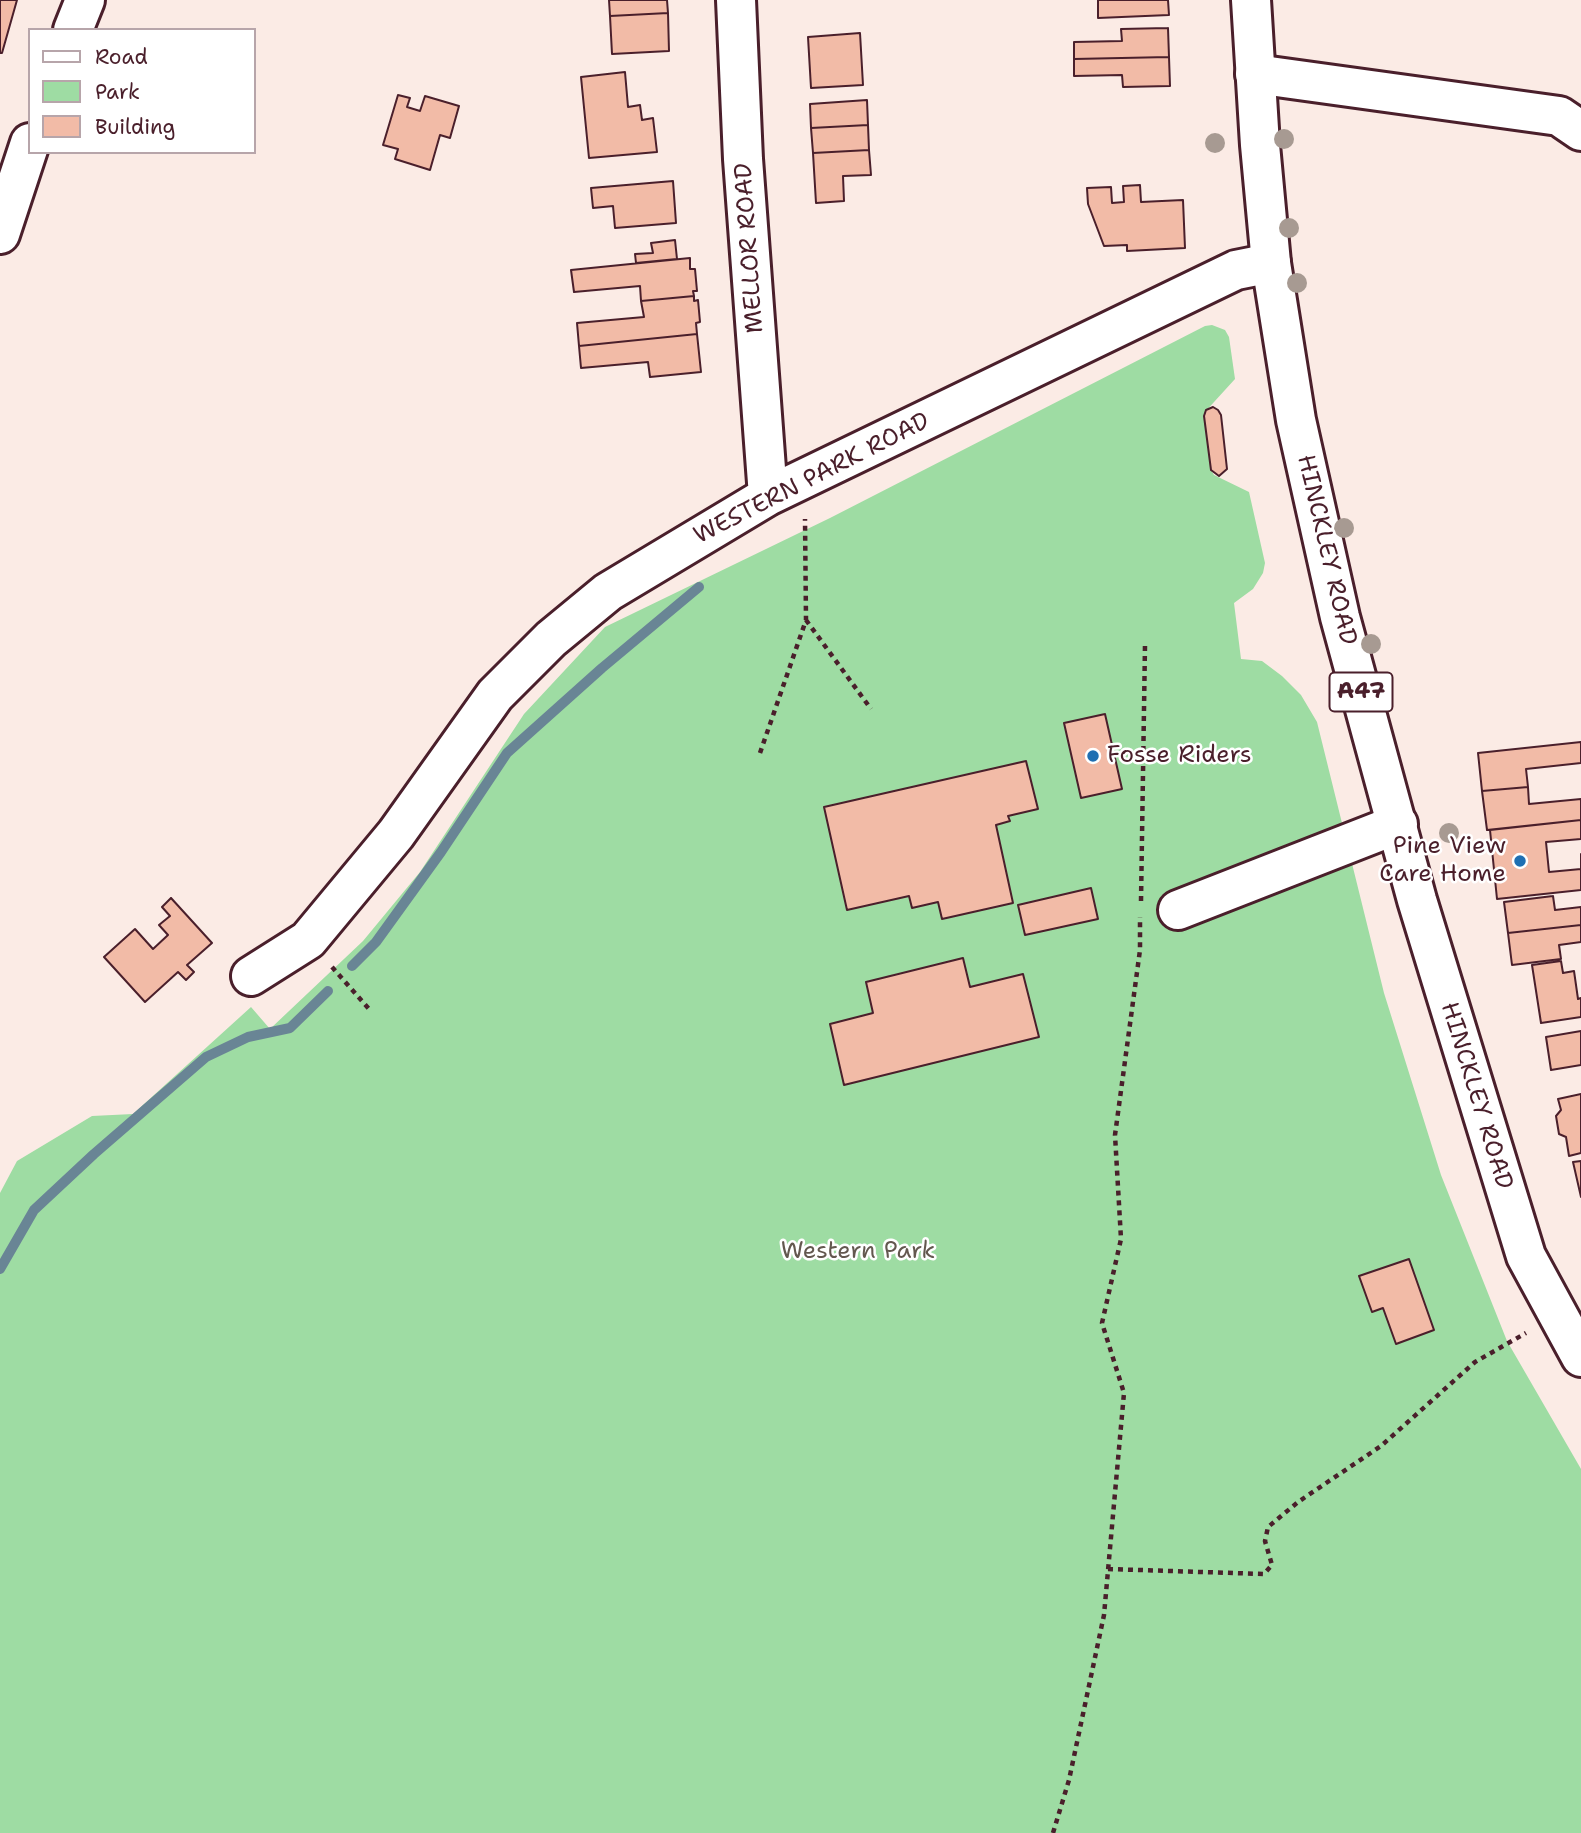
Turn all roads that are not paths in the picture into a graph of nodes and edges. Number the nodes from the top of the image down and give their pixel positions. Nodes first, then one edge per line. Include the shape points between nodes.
1 (85, 0) edge
2 (736, 0) edge
3 (1251, 0) edge
4 (74, 28) edge
5 (1255, 74) junction
6 (1581, 131) edge
7 (28, 149) edge
8 (0, 234) edge
9 (1271, 263) junction
10 (768, 496) junction
11 (1398, 824) junction
12 (1178, 909) dead end
13 (251, 976) dead end
14 (1581, 1357) edge

1 - 4 street
2 - 10 street, MELLOR ROAD
3 - 5 street, HINCKLEY ROAD / A47
5 - 6 street via 1559,116
5 - 9 street, HINCKLEY ROAD / A47
7 - 8 street
9 - 10 street, WESTERN PARK ROAD via 1236,270
9 - 11 street, HINCKLEY ROAD / A47 via 1316,519
10 - 13 street, WESTERN PARK ROAD via 608,592 551,639 495,695 396,834 308,940
11 - 12 street
11 - 14 street, HINCKLEY ROAD / A47 via 1526,1256

